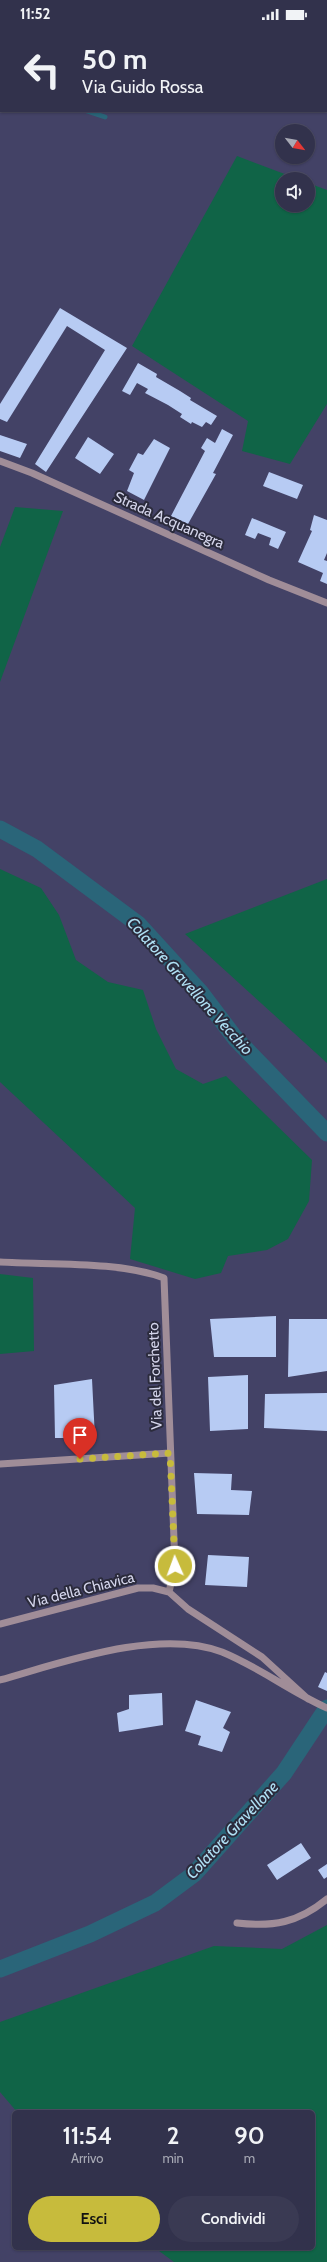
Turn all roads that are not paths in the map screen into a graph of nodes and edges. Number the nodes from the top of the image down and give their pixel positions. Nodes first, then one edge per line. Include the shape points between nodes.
1 (0, 461) edge
2 (327, 603) edge
3 (0, 1262) edge
4 (170, 1453) junction
5 (0, 1464) edge
6 (169, 1592) junction
7 (0, 1624) edge
8 (0, 1680) edge
9 (308, 1699) junction
10 (327, 1708) edge
11 (327, 1899) edge
12 (237, 1923) dead end

1 - 2 street, Strada Acquanegra
3 - 4 street, Via del Forchetto via 122,1268 144,1271 164,1278
4 - 5 street
4 - 6 street, Via del Forchetto via 175,1566
6 - 7 street, Via della Chiavica via 138,1588
6 - 9 street via 188,1609 262,1657
8 - 9 street via 106,1651 159,1645 192,1645 229,1656
9 - 10 street
11 - 12 street via 298,1918 279,1924

